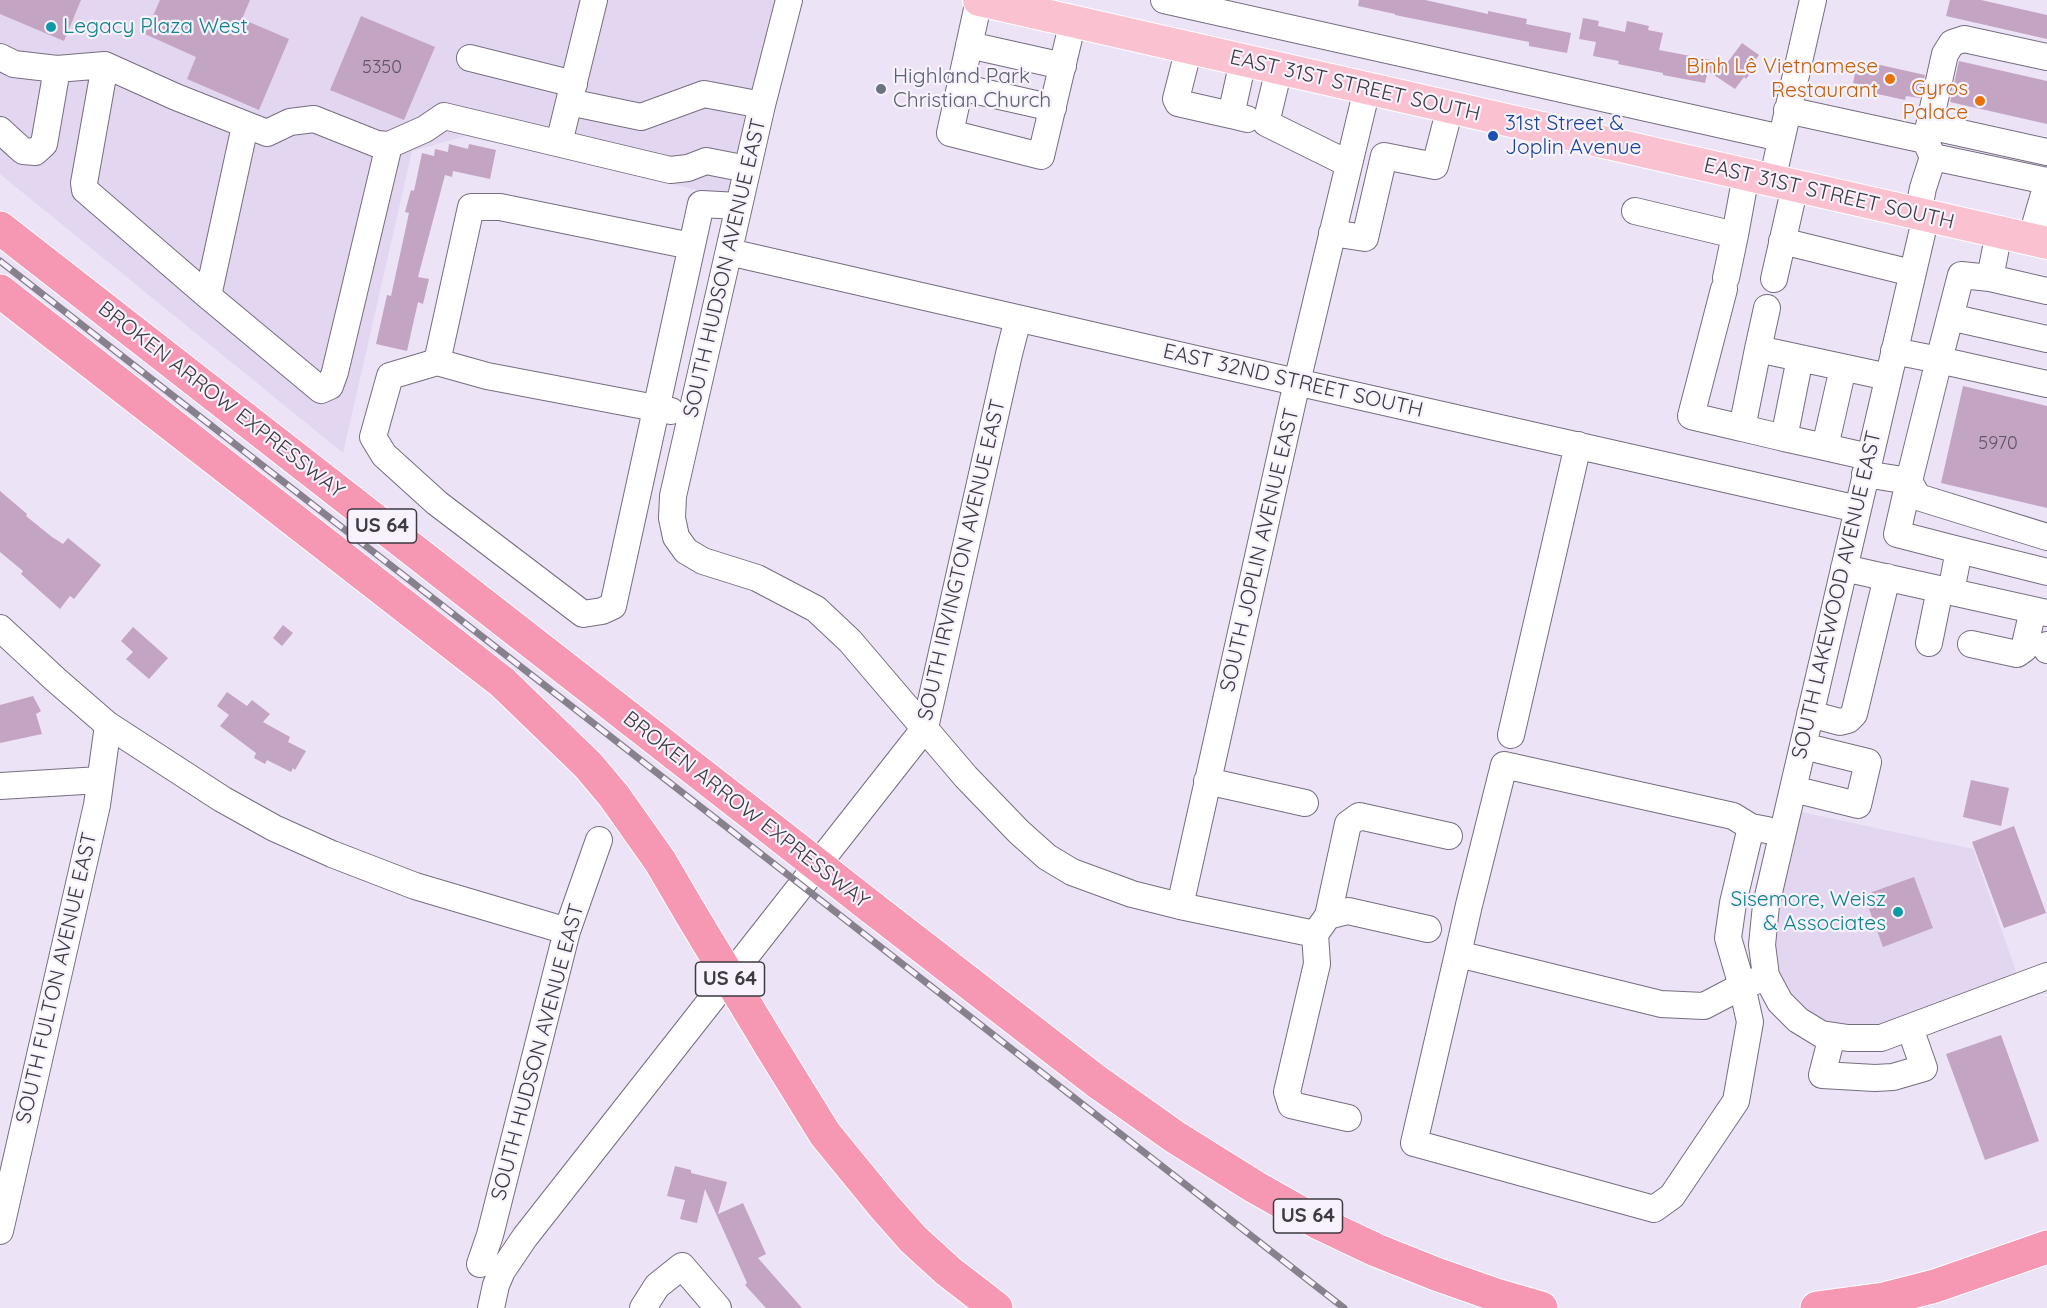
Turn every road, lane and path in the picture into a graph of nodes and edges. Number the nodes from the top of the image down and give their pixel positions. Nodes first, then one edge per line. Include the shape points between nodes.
1 (594, 0) edge
2 (789, 0) edge
3 (979, 0) edge
4 (1164, 0) edge
5 (1813, 0) edge
6 (1073, 21) junction
7 (969, 45) junction
8 (1189, 48) junction
9 (0, 57) edge
10 (2047, 57) edge
11 (471, 58) dead end
12 (1235, 59) junction
13 (105, 65) junction
14 (1063, 66) junction
15 (57, 69) junction
16 (1280, 69) junction
17 (960, 87) junction
18 (1367, 89) junction
19 (572, 93) junction
20 (762, 105) junction
21 (1053, 108) junction
22 (1450, 108) junction
23 (1787, 110) junction
24 (1222, 113) junction
25 (1266, 123) junction
26 (245, 126) junction
27 (0, 130) edge
28 (1781, 138) junction
29 (1929, 141) junction
30 (559, 143) junction
31 (389, 145) junction
32 (2047, 152) edge
33 (1349, 164) junction
34 (747, 169) junction
35 (1771, 180) junction
36 (2047, 182) edge
37 (739, 206) junction
38 (1635, 211) dead end
39 (1922, 215) junction
40 (0, 228) edge
41 (1332, 232) junction
42 (2000, 232) junction
43 (1735, 235) junction
44 (1782, 241) junction
45 (2039, 241) edge
46 (691, 246) junction
47 (729, 252) junction
48 (1912, 273) junction
49 (1990, 278) junction
50 (1774, 279) dead end
51 (0, 291) edge
52 (2047, 291) edge
53 (208, 296) junction
54 (1767, 308) dead end
55 (1950, 317) junction
56 (1018, 319) junction
57 (2047, 339) edge
58 (1758, 349) junction
59 (1894, 351) junction
60 (1800, 358) junction
61 (1939, 360) junction
62 (437, 362) junction
63 (1843, 368) junction
64 (1888, 377) junction
65 (1297, 382) junction
66 (2047, 384) edge
67 (656, 407) junction
68 (691, 416) junction
69 (1742, 428) junction
70 (1784, 438) junction
71 (1578, 445) junction
72 (1826, 447) junction
73 (1867, 465) junction
74 (1908, 481) junction
75 (636, 500) junction
76 (672, 508) junction
77 (1858, 509) junction
78 (2047, 537) edge
79 (1959, 550) junction
80 (1844, 568) junction
81 (2047, 572) edge
82 (1887, 577) junction
83 (1946, 590) junction
84 (2040, 611) edge
85 (0, 628) edge
86 (1929, 643) dead end
87 (1971, 644) dead end
88 (1810, 714) junction
89 (108, 725) junction
90 (925, 728) junction
91 (1511, 735) dead end
92 (1803, 746) junction
93 (100, 780) junction
94 (1207, 781) junction
95 (0, 786) edge
96 (1793, 789) junction
97 (1305, 803) dead end
98 (1751, 827) junction
99 (1783, 833) junction
100 (1449, 836) dead end
101 (599, 840) dead end
102 (1180, 906) junction
103 (1321, 925) junction
104 (1428, 929) dead end
105 (567, 931) junction
106 (1458, 954) junction
107 (1767, 976) junction
108 (2047, 976) edge
109 (1742, 986) junction
110 (1910, 1028) junction
111 (1832, 1036) junction
112 (1348, 1118) dead end
113 (0, 1231) edge
114 (2047, 1247) edge
115 (491, 1268) junction
116 (491, 1308) edge
117 (643, 1308) edge
118 (718, 1308) edge
119 (996, 1308) edge
120 (1541, 1308) edge
121 (1817, 1308) edge

1 - 19 street
2 - 20 street, SOUTH HUDSON AVENUE EAST
3 - 6 main road, EAST 31ST STREET SOUTH
3 - 7 street
4 - 28 street, EAST 31ST STREET SOUTH
5 - 23 street
6 - 8 main road, EAST 31ST STREET SOUTH
6 - 14 street
7 - 14 street
7 - 17 street
8 - 12 main road, EAST 31ST STREET SOUTH
8 - 24 street via 1178,103
9 - 15 street via 14,64
10 - 29 street, SOUTH LAKEWOOD AVENUE EAST via 1964,39 1952,43 1945,54
11 - 19 street
12 - 16 main road, EAST 31ST STREET SOUTH
12 - 24 street
13 - 15 street
13 - 26 street
13 - 53 street via 85,190
14 - 21 street
15 - 27 street via 44,144 35,152 24,151
16 - 18 main road, EAST 31ST STREET SOUTH
16 - 25 street
17 - 21 street
17 - 21 street via 951,133 1041,156
18 - 22 main road, EAST 31ST STREET SOUTH
18 - 33 street, SOUTH JOPLIN AVENUE EAST
19 - 20 street via 641,117 704,94
19 - 30 street
20 - 34 street, SOUTH HUDSON AVENUE EAST
22 - 35 main road, EAST 31ST STREET SOUTH
22 - 41 street via 1435,166 1384,156 1365,238
23 - 28 street
23 - 29 street
24 - 25 street
25 - 33 street
26 - 31 street via 267,133 290,122 314,119
26 - 53 street
28 - 35 street
29 - 32 street
29 - 36 street
29 - 39 street, SOUTH LAKEWOOD AVENUE EAST
30 - 31 street via 444,116
30 - 34 street via 670,170 706,161
31 - 53 street via 330,386 321,390
33 - 41 street, SOUTH JOPLIN AVENUE EAST
34 - 37 street, SOUTH HUDSON AVENUE EAST
35 - 39 main road, EAST 31ST STREET SOUTH
35 - 43 street
35 - 44 street
36 - 45 street
37 - 46 street via 701,204
37 - 47 street, SOUTH HUDSON AVENUE EAST
38 - 43 street
39 - 42 main road, EAST 31ST STREET SOUTH
39 - 48 street, SOUTH LAKEWOOD AVENUE EAST
40 - 120 highway, BROKEN ARROW EXPRESSWAY / US 64, bridge via 871,907 1096,1081 1175,1137 1317,1222 1376,1250
41 - 65 street, SOUTH JOPLIN AVENUE EAST
42 - 45 main road, EAST 31ST STREET SOUTH
42 - 49 street
43 - 69 street via 1691,416
44 - 48 street
44 - 50 street
46 - 62 street via 500,207 471,207
46 - 67 street
47 - 56 street, EAST 32ND STREET SOUTH
47 - 68 street, SOUTH HUDSON AVENUE EAST
48 - 59 street, SOUTH LAKEWOOD AVENUE EAST
49 - 52 street
49 - 55 street via 1961,275
51 - 119 highway, US 64, bridge via 502,682 588,765 660,861 825,1134 913,1239
54 - 58 street
55 - 57 street
55 - 61 street
56 - 65 street, EAST 32ND STREET SOUTH
56 - 90 street, SOUTH IRVINGTON AVENUE EAST
58 - 60 street
58 - 69 street
59 - 61 street
59 - 64 street, SOUTH LAKEWOOD AVENUE EAST
60 - 63 street
60 - 70 street
61 - 66 street
61 - 74 street
62 - 67 street via 487,376
62 - 75 street via 390,376 373,437 384,454 437,504 583,614 613,606
63 - 64 street
63 - 72 street
64 - 73 street, SOUTH LAKEWOOD AVENUE EAST
65 - 71 street, EAST 32ND STREET SOUTH
65 - 94 street, SOUTH JOPLIN AVENUE EAST
67 - 68 street
67 - 75 street
68 - 76 street, SOUTH HUDSON AVENUE EAST
69 - 70 street
70 - 72 street
71 - 77 street, EAST 32ND STREET SOUTH
71 - 91 street
72 - 73 street
73 - 74 street
73 - 77 street, SOUTH LAKEWOOD AVENUE EAST
74 - 78 street via 1918,497
74 - 79 street via 1897,534
75 - 76 street
76 - 90 street, SOUTH HUDSON AVENUE EAST via 676,537 686,551 703,561 757,578 816,609 850,641
77 - 80 street, SOUTH LAKEWOOD AVENUE EAST
79 - 81 street
79 - 83 street
80 - 82 street
80 - 88 street, SOUTH LAKEWOOD AVENUE EAST
82 - 83 street
82 - 88 street via 1854,714 1840,722
83 - 84 street
83 - 86 street
84 - 87 street via 2024,649 2017,654
85 - 89 street
88 - 92 street, SOUTH LAKEWOOD AVENUE EAST
89 - 93 street, SOUTH FULTON AVENUE EAST
89 - 105 street via 222,799 332,855 415,886
90 - 102 street via 966,777 1047,857 1098,883
90 - 115 street, SOUTH IRVINGTON AVENUE EAST via 540,1218
92 - 96 street, SOUTH LAKEWOOD AVENUE EAST
92 - 96 street via 1868,762 1858,805
93 - 95 street
93 - 113 street, SOUTH FULTON AVENUE EAST
94 - 97 street
94 - 102 street, SOUTH JOPLIN AVENUE EAST
96 - 99 street, SOUTH LAKEWOOD AVENUE EAST
98 - 99 street
98 - 106 street via 1733,816 1504,765
98 - 109 street via 1732,903 1728,938
99 - 107 street, SOUTH LAKEWOOD AVENUE EAST via 1761,945
100 - 103 street via 1359,816 1348,824
101 - 105 street, SOUTH HUDSON AVENUE EAST
102 - 103 street
103 - 104 street via 1348,911
103 - 112 street via 1317,964 1287,1092 1292,1104
105 - 115 street, SOUTH HUDSON AVENUE EAST via 490,1235
106 - 109 street via 1661,1004 1704,1006
106 - 109 street via 1414,1143 1654,1209 1672,1196 1736,1101 1750,1022
107 - 109 street
107 - 111 street, SOUTH LAKEWOOD AVENUE EAST via 1780,1002 1798,1020
108 - 110 street, SOUTH LAKEWOOD AVENUE EAST
110 - 111 street, SOUTH LAKEWOOD AVENUE EAST via 1881,1038
110 - 111 street via 1924,1068 1893,1077 1822,1075
114 - 121 highway via 1905,1294
115 - 116 street, SOUTH HUDSON AVENUE EAST via 496,1285
117 - 118 street via 657,1286 682,1266

